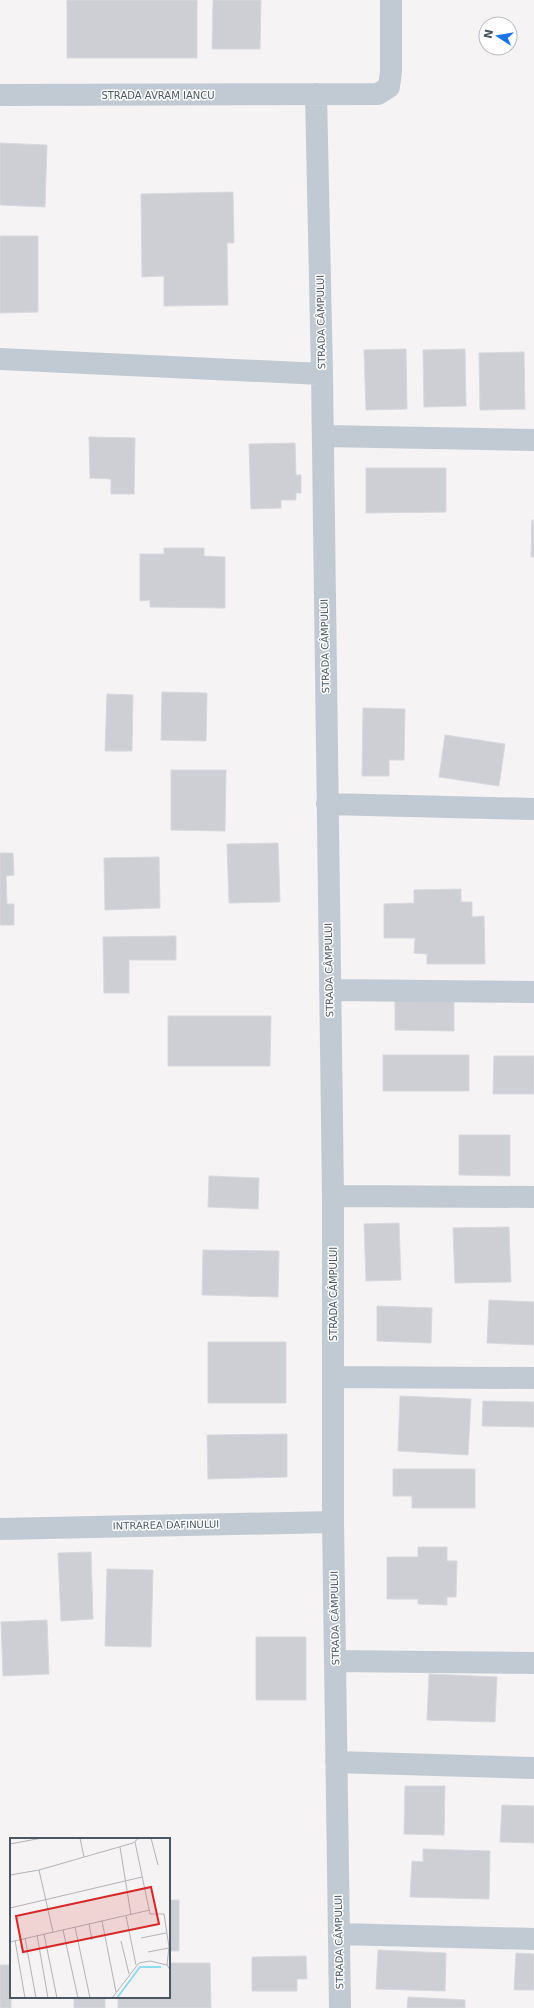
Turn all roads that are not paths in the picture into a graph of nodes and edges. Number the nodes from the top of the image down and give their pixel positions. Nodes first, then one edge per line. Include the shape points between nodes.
1 (391, 0) edge
2 (316, 94) junction
3 (0, 95) edge
4 (0, 358) edge
5 (322, 374) junction
6 (323, 436) junction
7 (534, 440) edge
8 (327, 804) junction
9 (534, 809) edge
10 (330, 990) junction
11 (534, 992) edge
12 (333, 1196) junction
13 (534, 1197) edge
14 (333, 1376) junction
15 (534, 1378) edge
16 (333, 1522) junction
17 (0, 1529) edge
18 (336, 1661) junction
19 (534, 1663) edge
20 (336, 1762) junction
21 (534, 1768) edge
22 (339, 1934) junction
23 (534, 1939) edge
24 (340, 2008) edge

1 - 2 street via 389,87 378,94
2 - 3 street, STRADA AVRAM IANCU
2 - 5 street, STRADA CÂMPULUI
4 - 5 street
5 - 6 street, STRADA CÂMPULUI
6 - 7 street
6 - 8 street, STRADA CÂMPULUI
8 - 9 street
8 - 10 street, STRADA CÂMPULUI
10 - 11 street
10 - 12 street, STRADA CÂMPULUI
12 - 13 street
12 - 14 street, STRADA CÂMPULUI
14 - 15 street
14 - 16 street, STRADA CÂMPULUI
16 - 17 street, INTRAREA DAFINULUI
16 - 18 street, STRADA CÂMPULUI
18 - 19 street
18 - 20 street, STRADA CÂMPULUI
20 - 21 street
20 - 22 street, STRADA CÂMPULUI
22 - 23 street
22 - 24 street, STRADA CÂMPULUI

